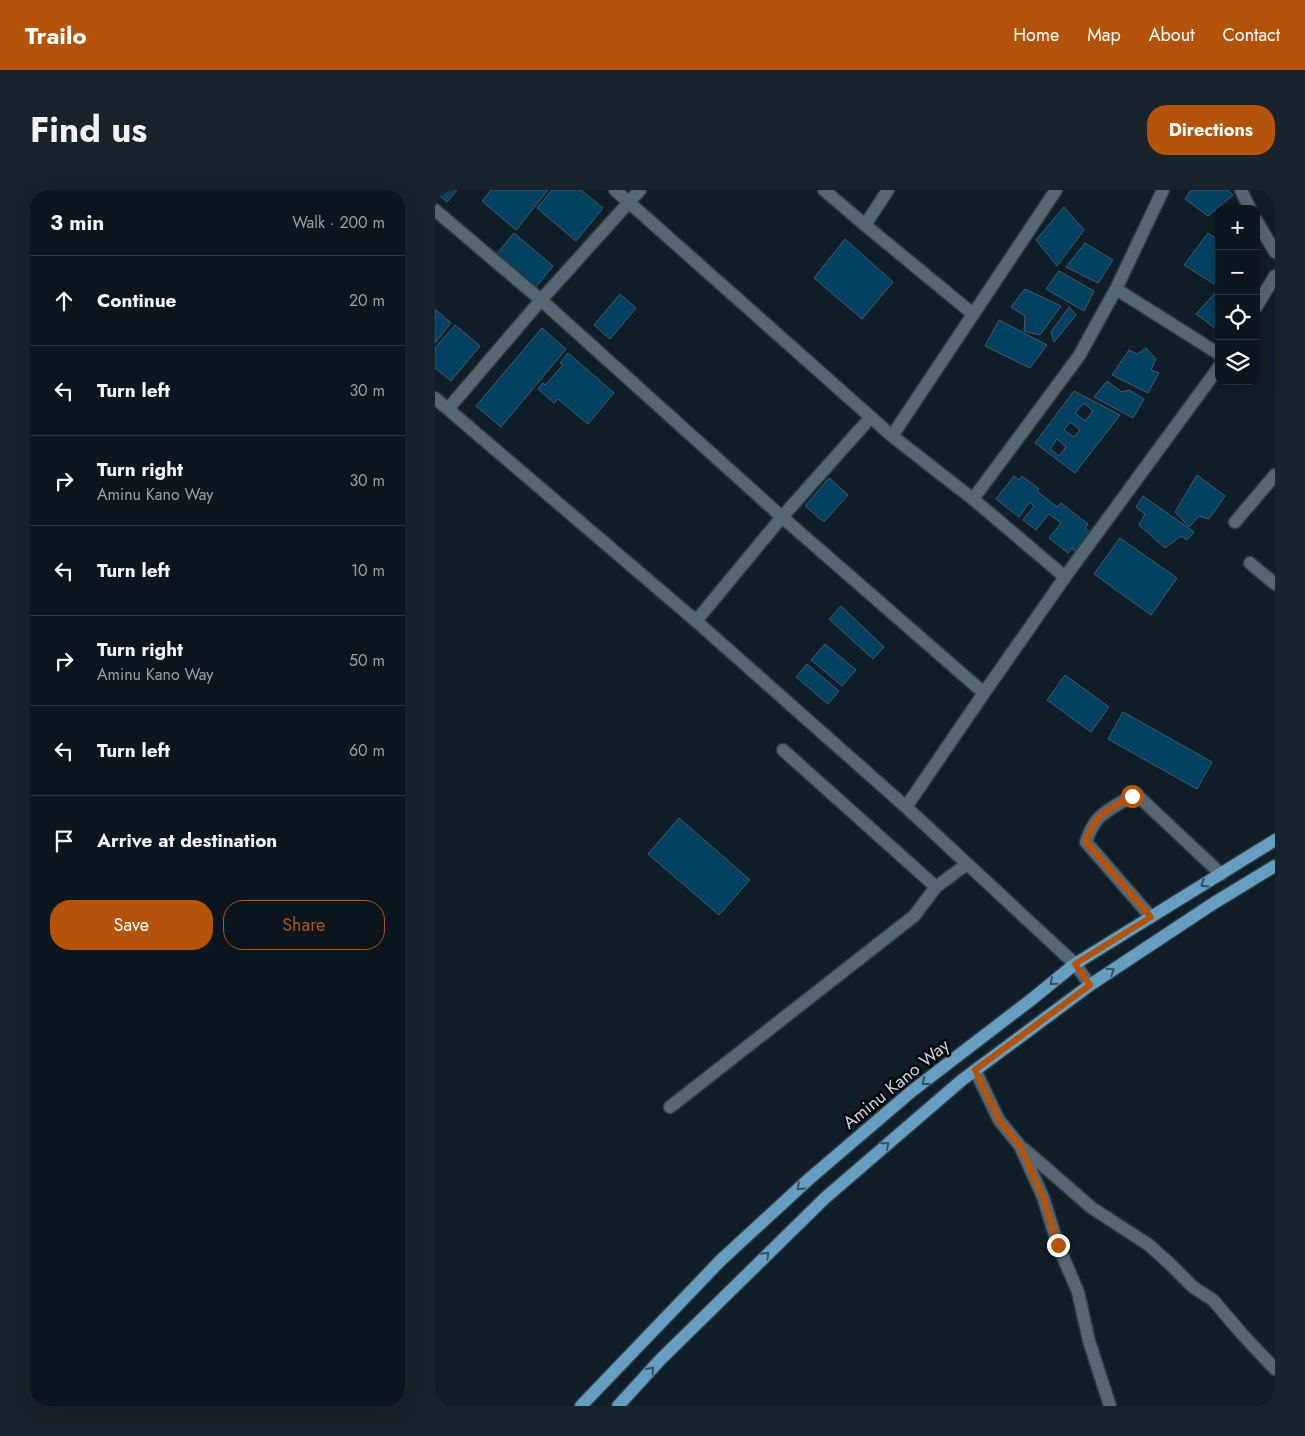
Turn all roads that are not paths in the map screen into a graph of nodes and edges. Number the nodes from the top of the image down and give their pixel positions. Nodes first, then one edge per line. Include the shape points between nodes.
1 (615, 190) edge
2 (640, 190) edge
3 (824, 190) edge
4 (888, 190) edge
5 (1056, 190) edge
6 (1163, 190) edge
7 (1241, 190) edge
8 (629, 202) junction
9 (1248, 205) edge
10 (435, 210) edge
11 (865, 225) junction
12 (1260, 227) edge
13 (1275, 252) edge
14 (1275, 276) edge
15 (1116, 289) junction
16 (541, 300) junction
17 (1260, 300) edge
18 (973, 314) junction
19 (1215, 351) edge
20 (1215, 372) edge
21 (435, 398) edge
22 (448, 409) junction
23 (871, 417) junction
24 (892, 436) junction
25 (1275, 475) edge
26 (973, 499) junction
27 (782, 518) junction
28 (1235, 522) dead end
29 (1250, 562) dead end
30 (1065, 577) junction
31 (1275, 584) edge
32 (696, 621) junction
33 (984, 692) junction
34 (783, 750) dead end
35 (906, 807) junction
36 (1275, 840) edge
37 (967, 864) junction
38 (1275, 866) edge
39 (1221, 874) junction
40 (936, 887) junction
41 (1151, 917) junction
42 (1075, 964) junction
43 (1090, 985) junction
44 (975, 1070) junction
45 (670, 1107) dead end
46 (1020, 1146) junction
47 (1275, 1369) edge
48 (581, 1406) edge
49 (618, 1406) edge
50 (1110, 1406) edge

1 - 8 street
2 - 8 street
3 - 11 street
4 - 11 street
5 - 18 street
6 - 15 street
7 - 9 street
8 - 16 street
8 - 23 street
10 - 16 street
11 - 18 street
12 - 13 street
14 - 17 street
15 - 19 street
15 - 26 street via 1079,356
16 - 22 street
16 - 27 street
18 - 24 street
20 - 30 street
21 - 22 street
22 - 32 street
23 - 24 street
23 - 27 street
24 - 26 street
25 - 28 street
26 - 30 street
27 - 32 street
27 - 33 street
29 - 31 street
30 - 33 street
32 - 35 street
33 - 35 street
34 - 40 street
35 - 37 street
36 - 39 main road, Aminu Kano Way
37 - 40 street
37 - 42 street
43 -> 38 main road
39 -> 41 main road, Aminu Kano Way
39 - 41 street via 1139,796 1132,796 1103,813 1090,828 1086,842
40 - 45 street via 914,916
41 - 42 main road, Aminu Kano Way
42 - 43 street
42 -> 48 main road, Aminu Kano Way via 809,1178 703,1277
43 - 44 main road
44 - 46 street via 999,1120
49 -> 44 main road via 660,1360 825,1198
46 - 47 street via 1092,1208 1149,1245 1193,1287 1213,1300
46 - 50 street via 1043,1197 1058,1245 1078,1292 1089,1341

